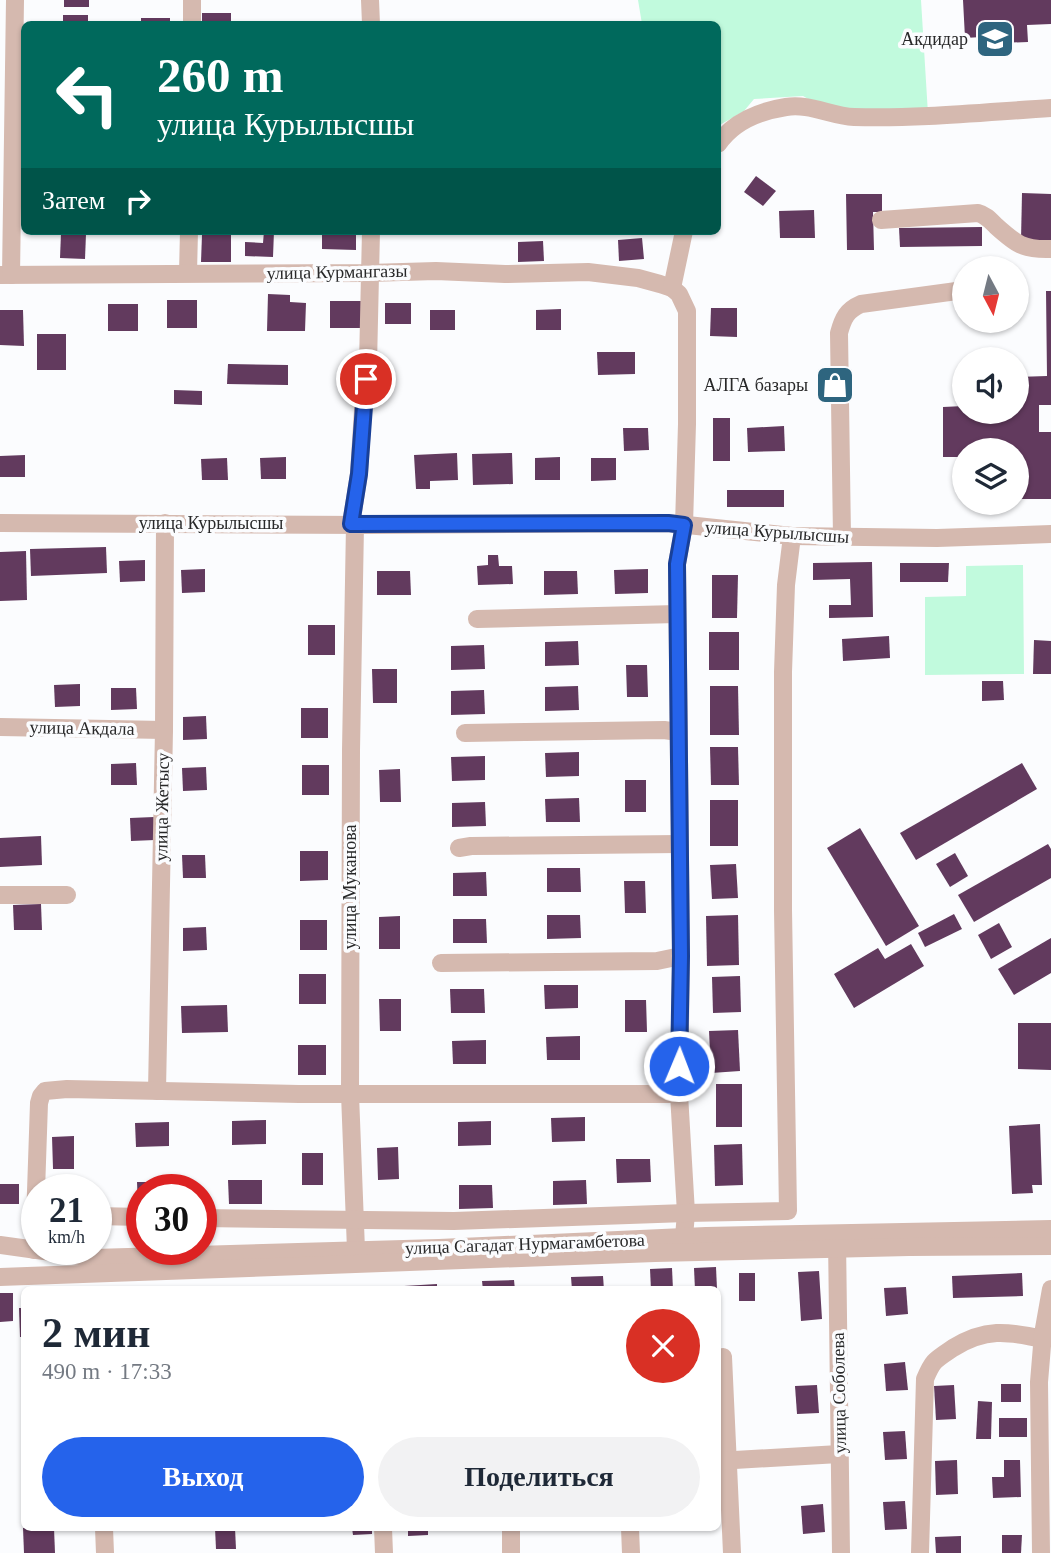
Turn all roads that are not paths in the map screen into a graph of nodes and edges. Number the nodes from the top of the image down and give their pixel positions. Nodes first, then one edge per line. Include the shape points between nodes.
1 (16, 0) edge
2 (192, 0) edge
3 (370, 0) edge
4 (192, 21) edge
5 (371, 21) edge
6 (1051, 108) edge
7 (721, 140) edge
8 (881, 220) dead end
9 (189, 235) edge
10 (371, 235) edge
11 (683, 235) edge
12 (1051, 249) edge
13 (188, 273) junction
14 (369, 273) junction
15 (6, 275) edge
16 (672, 288) junction
17 (952, 292) edge
18 (0, 523) edge
19 (165, 523) junction
20 (353, 525) junction
21 (684, 525) junction
22 (1051, 534) edge
23 (792, 536) junction
24 (842, 537) junction
25 (677, 614) junction
26 (477, 619) dead end
27 (0, 727) edge
28 (164, 730) junction
29 (678, 732) junction
30 (465, 733) dead end
31 (679, 844) junction
32 (459, 848) dead end
33 (0, 895) edge
34 (67, 895) dead end
35 (681, 956) junction
36 (442, 963) dead end
37 (158, 1091) junction
38 (350, 1094) junction
39 (679, 1094) junction
40 (37, 1174) edge
41 (686, 1213) junction
42 (217, 1219) edge
43 (355, 1220) junction
44 (1051, 1229) edge
45 (684, 1237) junction
46 (837, 1241) junction
47 (0, 1245) edge
48 (1051, 1246) edge
49 (21, 1248) edge
50 (356, 1250) junction
51 (74, 1265) edge
52 (98, 1274) edge
53 (0, 1278) edge
54 (1051, 1289) edge
55 (1043, 1339) junction
56 (721, 1357) edge
57 (839, 1454) junction
58 (722, 1461) edge
59 (104, 1531) edge
60 (383, 1531) edge
61 (511, 1531) edge
62 (630, 1531) edge
63 (105, 1553) edge
64 (384, 1553) edge
65 (512, 1553) edge
66 (631, 1553) edge
67 (732, 1553) edge
68 (841, 1553) edge
69 (920, 1553) edge
70 (1041, 1553) edge

1 - 15 street
2 - 4 street
3 - 5 street
6 - 7 street via 852,117 787,107 748,119
8 - 12 street via 978,213 1020,246
9 - 13 street
10 - 14 street, улица Муканова
11 - 16 street
13 - 14 street, улица Курмангазы
13 - 15 street, улица Курмангазы
14 - 16 street, улица Курмангазы via 588,272
14 - 20 street, улица Муканова via 368,364
16 - 21 street via 687,311
17 - 24 street via 861,304 846,313 839,332
18 - 19 street, улица Курылысшы
19 - 20 street, улица Курылысшы
19 - 28 street, улица Жетысу
20 - 21 street, улица Курылысшы
20 - 38 street, улица Муканова
21 - 23 street, улица Курылысшы
21 - 25 street via 677,564
22 - 24 street, улица Курылысшы
23 - 24 street, улица Курылысшы
23 - 41 street via 783,685 788,1211
25 - 26 street
25 - 29 street
27 - 28 street, улица Акдала
28 - 37 street, улица Жетысу
29 - 30 street
29 - 31 street
31 - 32 street
31 - 35 street
33 - 34 street
35 - 36 street via 657,961
35 - 39 street
37 - 38 street
37 - 40 street via 45,1090 39,1103
38 - 39 street
38 - 43 street, улица Муканова
39 - 41 street
41 - 43 street
41 - 45 street
42 - 43 street
43 - 50 street, улица Муканова
44 - 46 street, улица Сагадат Нурмагамбетова
45 - 46 street, улица Сагадат Нурмагамбетова
45 - 50 street, улица Сагадат Нурмагамбетова
46 - 48 street
46 - 52 street via 655,1253
46 - 57 street, улица Соболева
47 - 49 street, улица Сагадат Нурмагамбетова
50 - 52 street, улица Сагадат Нурмагамбетова
51 - 52 street, улица Сагадат Нурмагамбетова
52 - 53 street
54 - 55 street
55 - 69 street via 988,1333 964,1340 932,1362 925,1379
55 - 70 street via 1039,1382
56 - 58 street
57 - 58 street
57 - 68 street, улица Соболева
58 - 67 street
59 - 63 street
60 - 64 street
61 - 65 street
62 - 66 street

